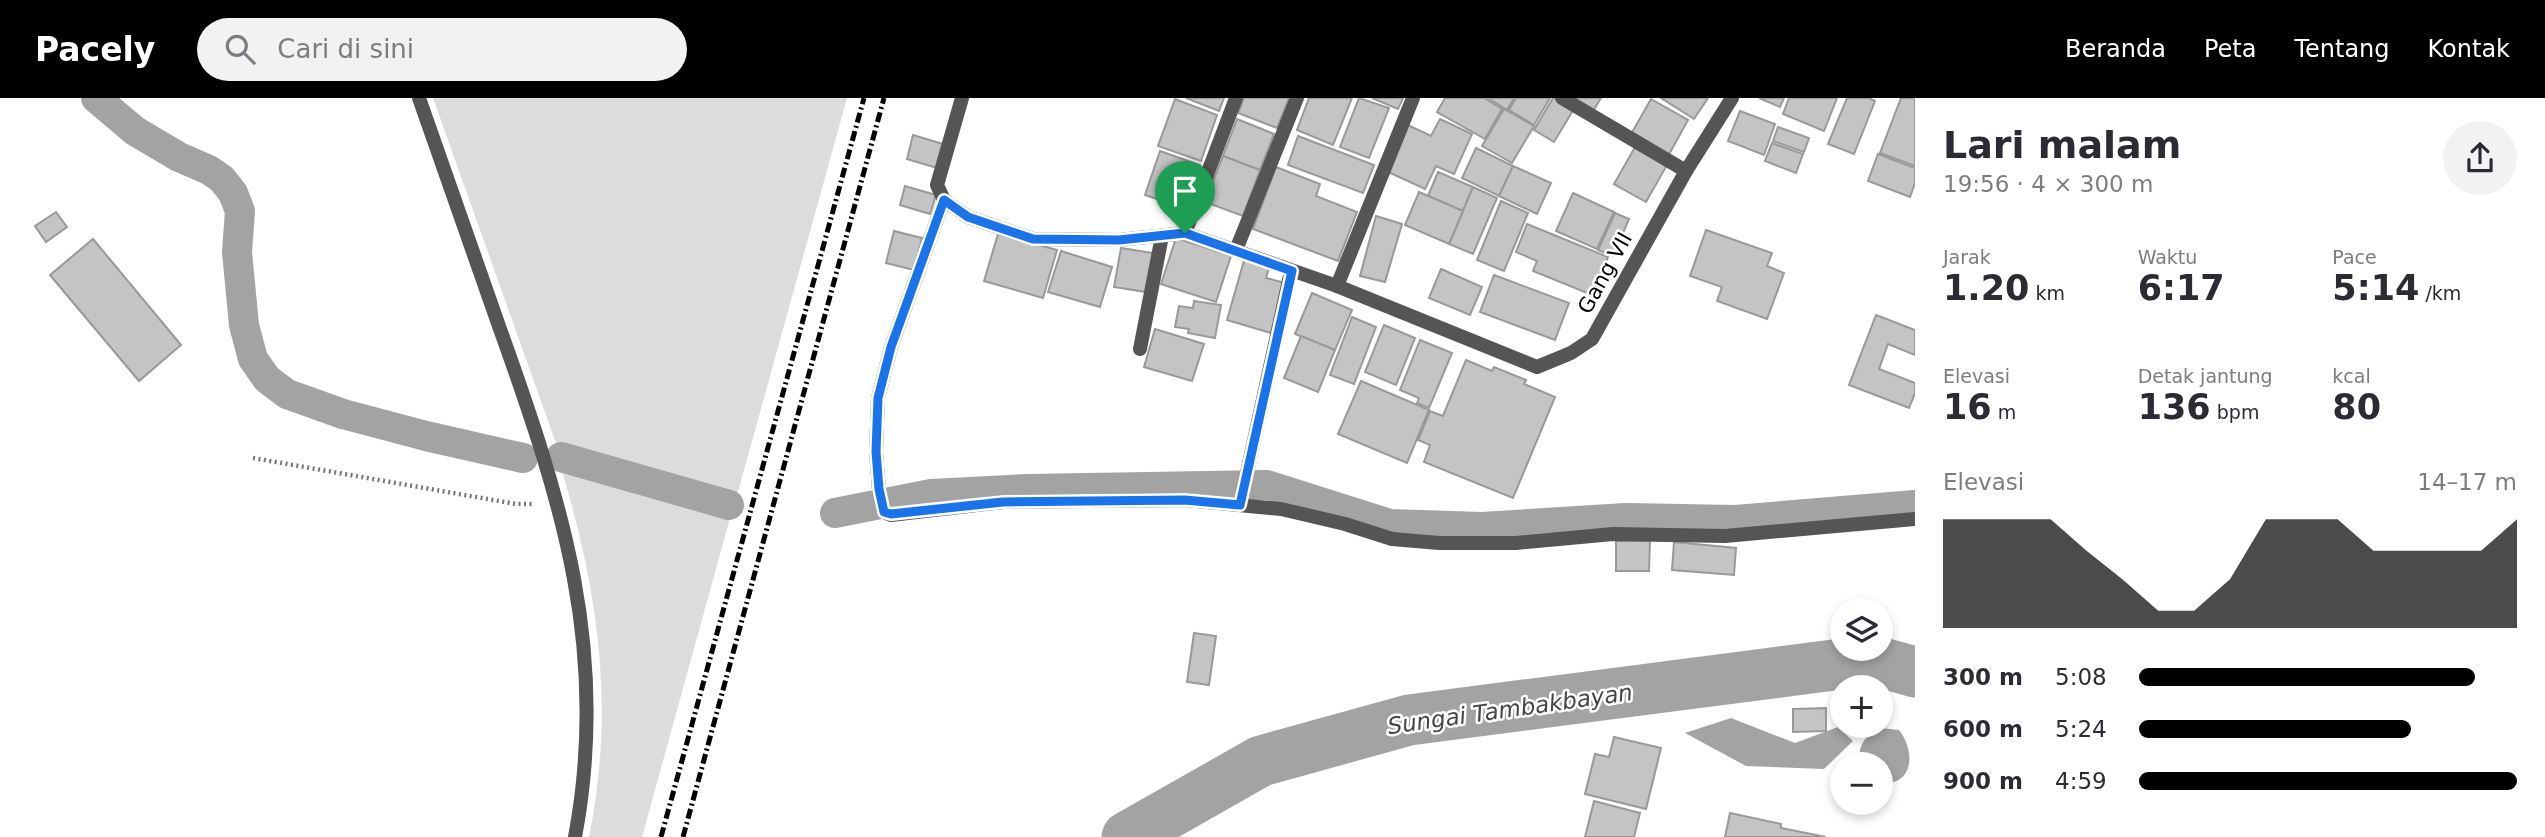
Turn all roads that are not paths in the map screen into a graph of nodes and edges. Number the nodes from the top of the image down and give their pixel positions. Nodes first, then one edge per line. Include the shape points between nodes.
1 (419, 98) edge
2 (962, 98) edge
3 (1236, 98) edge
4 (1297, 98) edge
5 (1413, 98) edge
6 (1562, 98) edge
7 (1732, 98) edge
8 (1686, 171) junction
9 (944, 200) junction
10 (1185, 233) junction
11 (1162, 236) junction
12 (1236, 250) junction
13 (1292, 271) junction
14 (1337, 286) junction
15 (1140, 349) dead end
16 (1241, 498) junction
17 (1915, 519) edge
18 (575, 837) edge

1 - 18 street via 541,443 576,584 586,656 587,730
2 - 9 street via 937,185
3 - 10 street
4 - 12 street
5 - 14 street
6 - 8 street
7 - 8 street, Gang VII
8 - 14 street, Gang VII via 1592,339 1537,367
9 - 11 street via 968,217 1033,239
9 - 16 street via 895,334 878,398 876,452 884,512 1003,502
10 - 11 street
10 - 12 street, Gang VII
11 - 15 street
12 - 13 street, Gang VII
13 - 14 street, Gang VII
13 - 16 street
16 - 17 street via 1392,539 1439,543 1517,543 1614,534 1725,536

